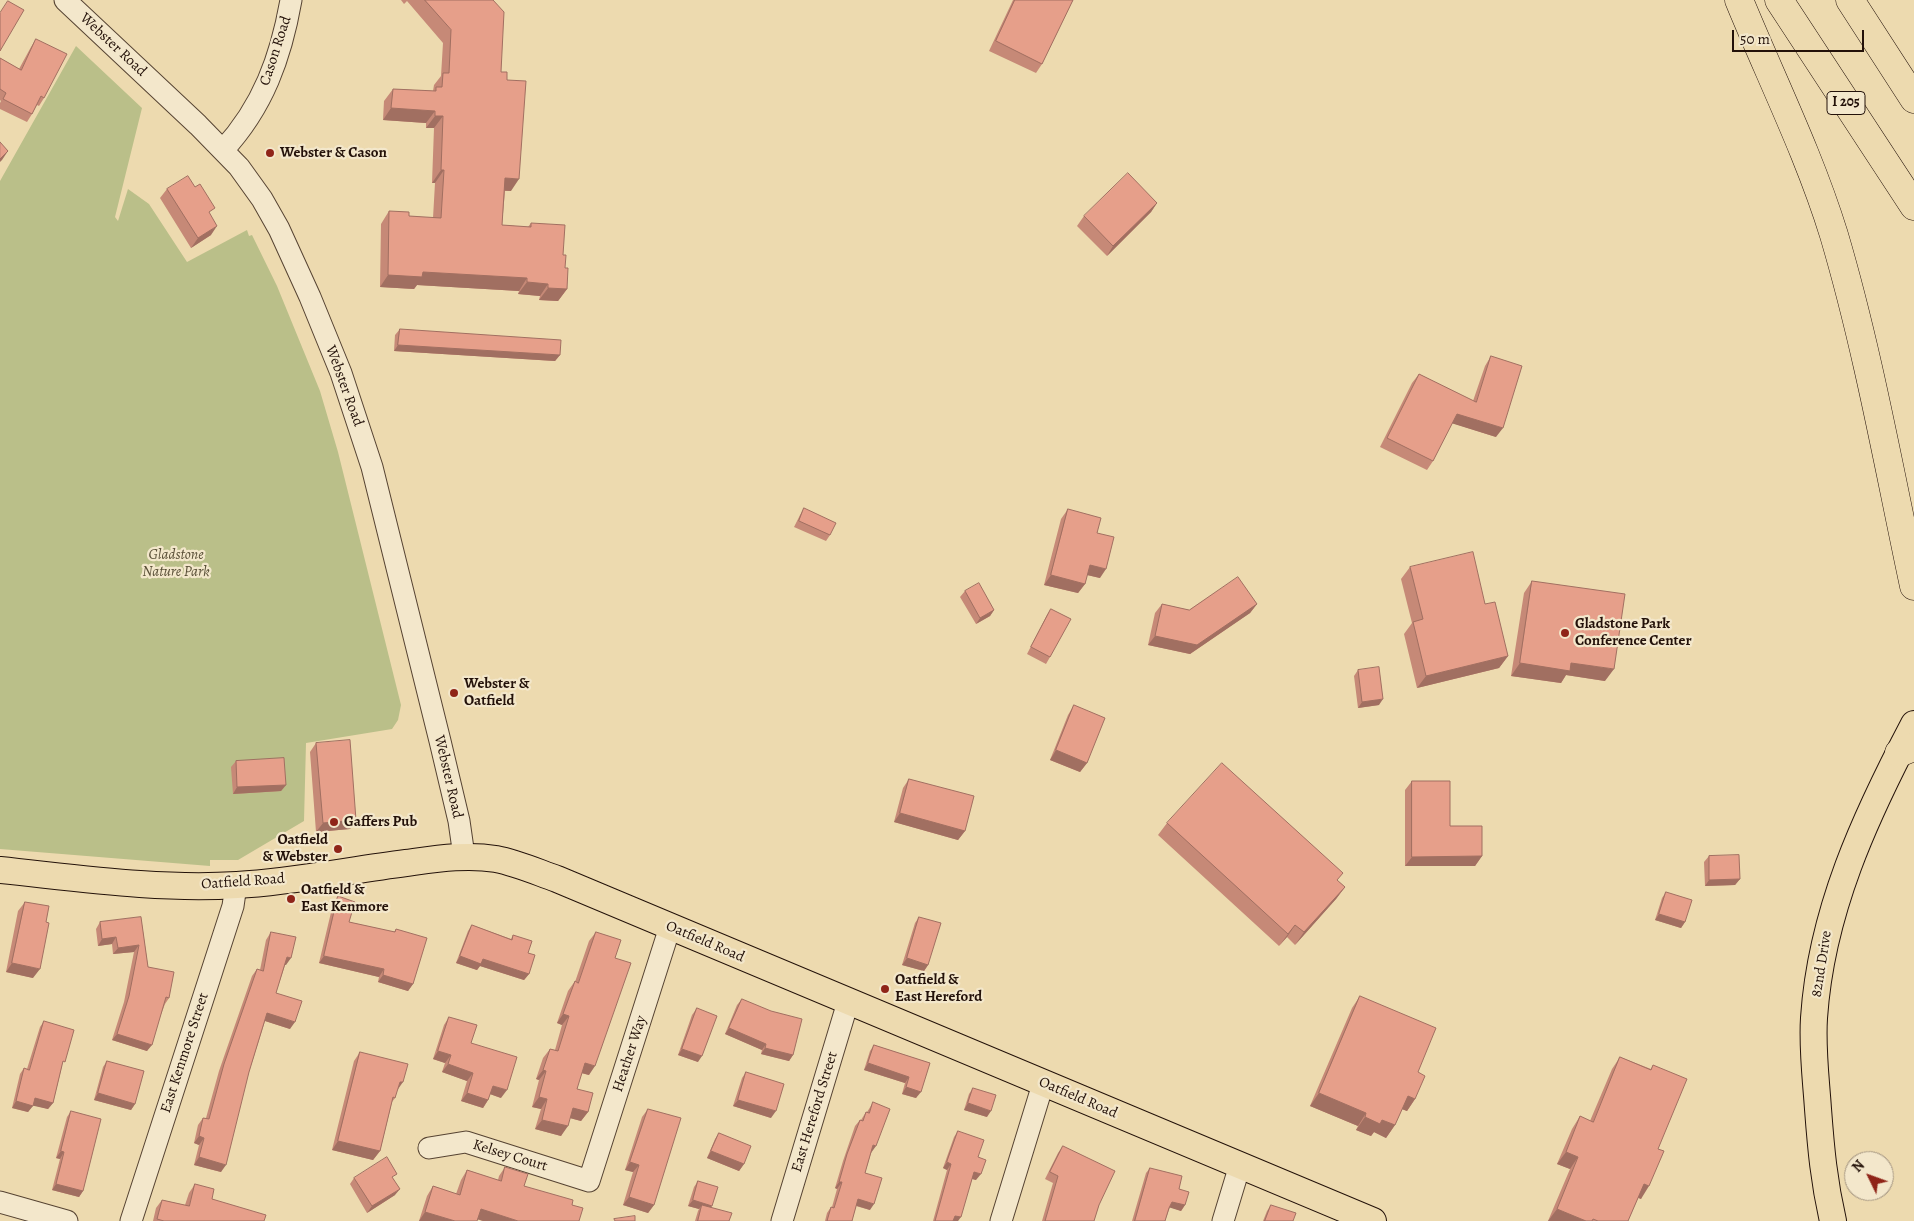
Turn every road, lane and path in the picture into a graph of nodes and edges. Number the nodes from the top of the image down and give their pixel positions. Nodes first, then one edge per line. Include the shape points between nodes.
1 (65, 0) edge
2 (291, 0) edge
3 (1739, 0) edge
4 (1779, 0) edge
5 (1850, 0) edge
6 (1914, 99) edge
7 (223, 150) junction
8 (1914, 206) edge
9 (1914, 586) edge
10 (1914, 724) edge
11 (1906, 750) edge
12 (464, 856) junction
13 (0, 870) edge
14 (236, 885) junction
15 (670, 927) junction
16 (848, 1002) junction
17 (1044, 1084) junction
18 (429, 1148) dead end
19 (1240, 1165) junction
20 (589, 1181) joint
21 (0, 1202) edge
22 (67, 1221) edge
23 (131, 1221) edge
24 (782, 1221) edge
25 (1001, 1221) edge
26 (1222, 1221) edge
27 (1372, 1221) edge
28 (1833, 1221) edge

1 - 7 street, Webster Road
2 - 7 street, Cason Road via 285,33 270,79 244,126
3 - 9 highway via 1796,131 1834,234 1865,356
4 - 8 highway, I 205
5 - 6 highway
7 - 12 street, Webster Road via 250,180 279,229 341,373 372,467 449,777
10 - 11 main road, 82nd Drive
11 - 28 main road, 82nd Drive via 1859,835 1829,922 1820,966 1814,1018 1814,1061 1823,1177
12 - 14 main road, Oatfield Road
12 - 15 main road, Oatfield Road via 522,866
13 - 14 main road, Oatfield Road via 152,884
14 - 23 street, East Kenmore Street via 230,915
15 - 16 main road, Oatfield Road
15 - 20 street, Heather Way
16 - 17 main road, Oatfield Road
16 - 24 street, East Hereford Street
17 - 19 main road, Oatfield Road
17 - 25 street
18 - 20 street, Kelsey Court via 466,1142
19 - 26 street
19 - 27 main road, Oatfield Road
21 - 22 street

